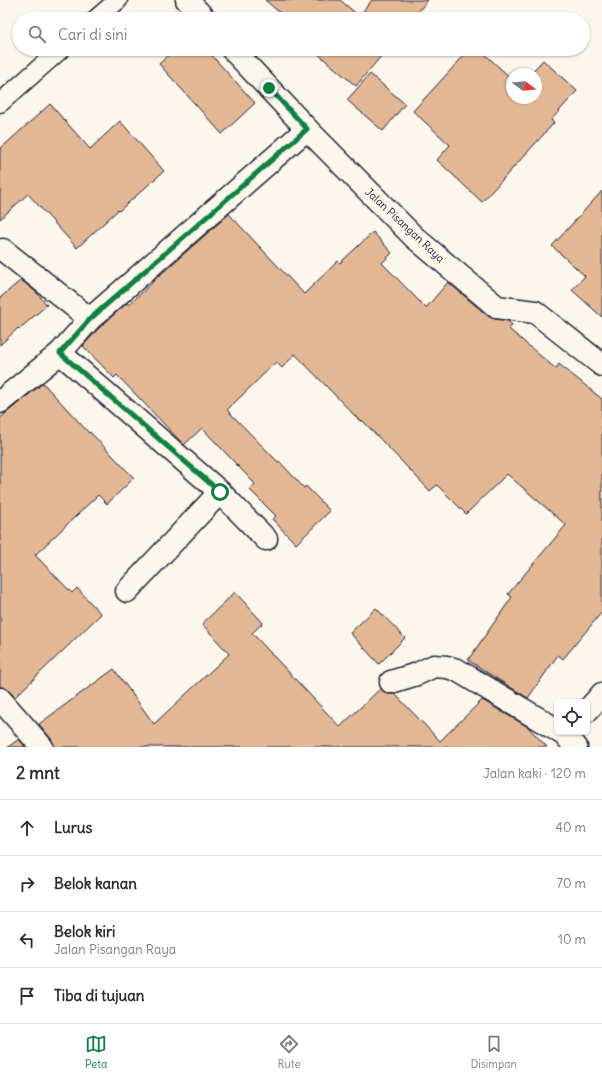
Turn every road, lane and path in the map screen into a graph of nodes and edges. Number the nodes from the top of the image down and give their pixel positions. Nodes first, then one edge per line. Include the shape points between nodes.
1 (118, 0) edge
2 (187, 0) edge
3 (104, 12) edge
4 (198, 12) edge
5 (54, 56) edge
6 (239, 56) edge
7 (0, 102) edge
8 (307, 129) junction
9 (3, 250) dead end
10 (90, 319) junction
11 (60, 353) junction
12 (600, 359) edge
13 (0, 402) edge
14 (220, 492) junction
15 (266, 539) dead end
16 (127, 591) dead end
17 (391, 682) dead end
18 (602, 694) edge
19 (1, 701) edge
20 (590, 708) edge
21 (566, 737) edge
22 (42, 747) edge

1 - 3 lane
2 - 4 street
5 - 7 lane
6 - 8 street, Jalan Pisangan Raya
8 - 10 street
8 - 12 street, Jalan Pisangan Raya via 414,237 497,308 535,312
9 - 10 street
10 - 11 street
11 - 13 street
11 - 14 street
14 - 15 street
14 - 16 street
17 - 21 street via 434,666 452,668
18 - 20 street
19 - 22 street

